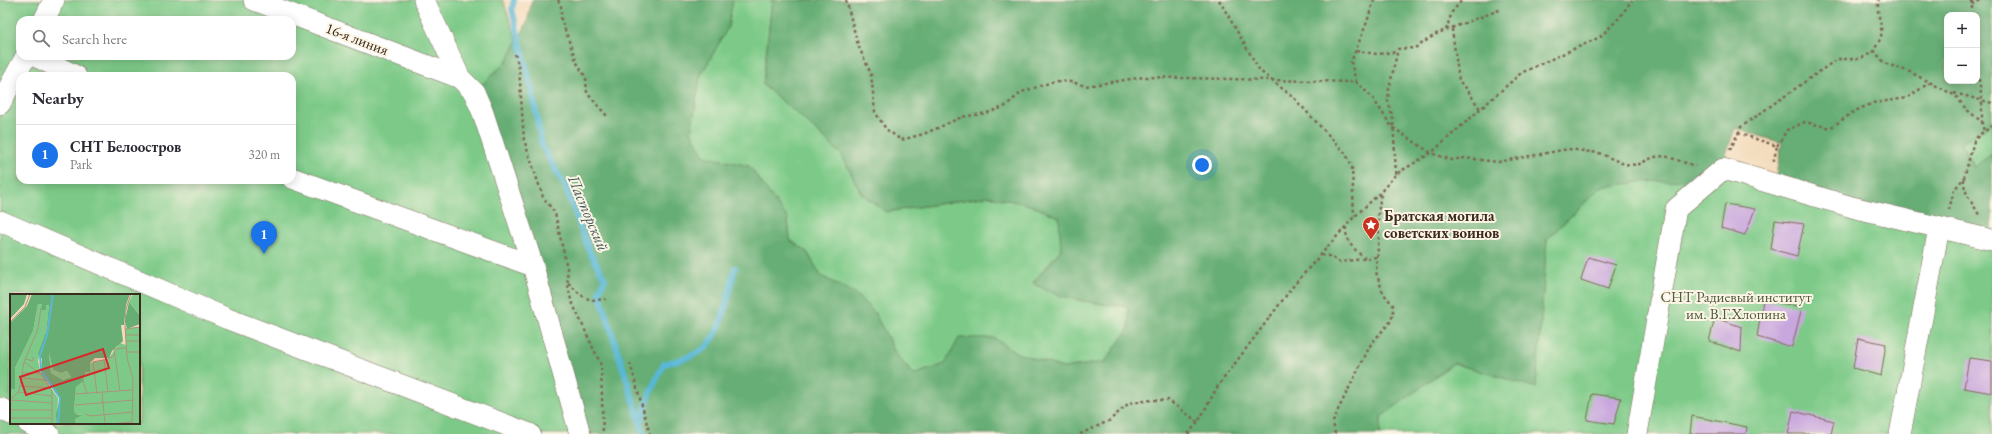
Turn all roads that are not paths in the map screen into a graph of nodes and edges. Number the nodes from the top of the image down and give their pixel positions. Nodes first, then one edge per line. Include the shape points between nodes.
1 (54, 0) edge
2 (254, 0) edge
3 (424, 0) edge
4 (46, 16) edge
5 (24, 60) edge
6 (43, 60) edge
7 (17, 72) edge
8 (68, 72) edge
9 (16, 74) edge
10 (460, 78) junction
11 (0, 104) edge
12 (296, 179) edge
13 (0, 221) edge
14 (1940, 228) junction
15 (1986, 239) edge
16 (533, 266) junction
17 (0, 408) edge
18 (10, 413) edge
19 (30, 424) edge
20 (49, 434) edge
21 (530, 434) edge
22 (580, 434) edge
23 (1637, 434) edge
24 (1900, 434) edge

1 - 4 street
2 - 10 street, 16-я линия
3 - 10 street
5 - 7 street
6 - 8 street
9 - 11 street
10 - 16 street via 474,92 484,112
12 - 16 street
13 - 21 street via 228,319
14 - 15 street
14 - 23 street via 1852,207 1722,170 1676,209
14 - 24 street
16 - 22 street
17 - 18 street
19 - 20 street

